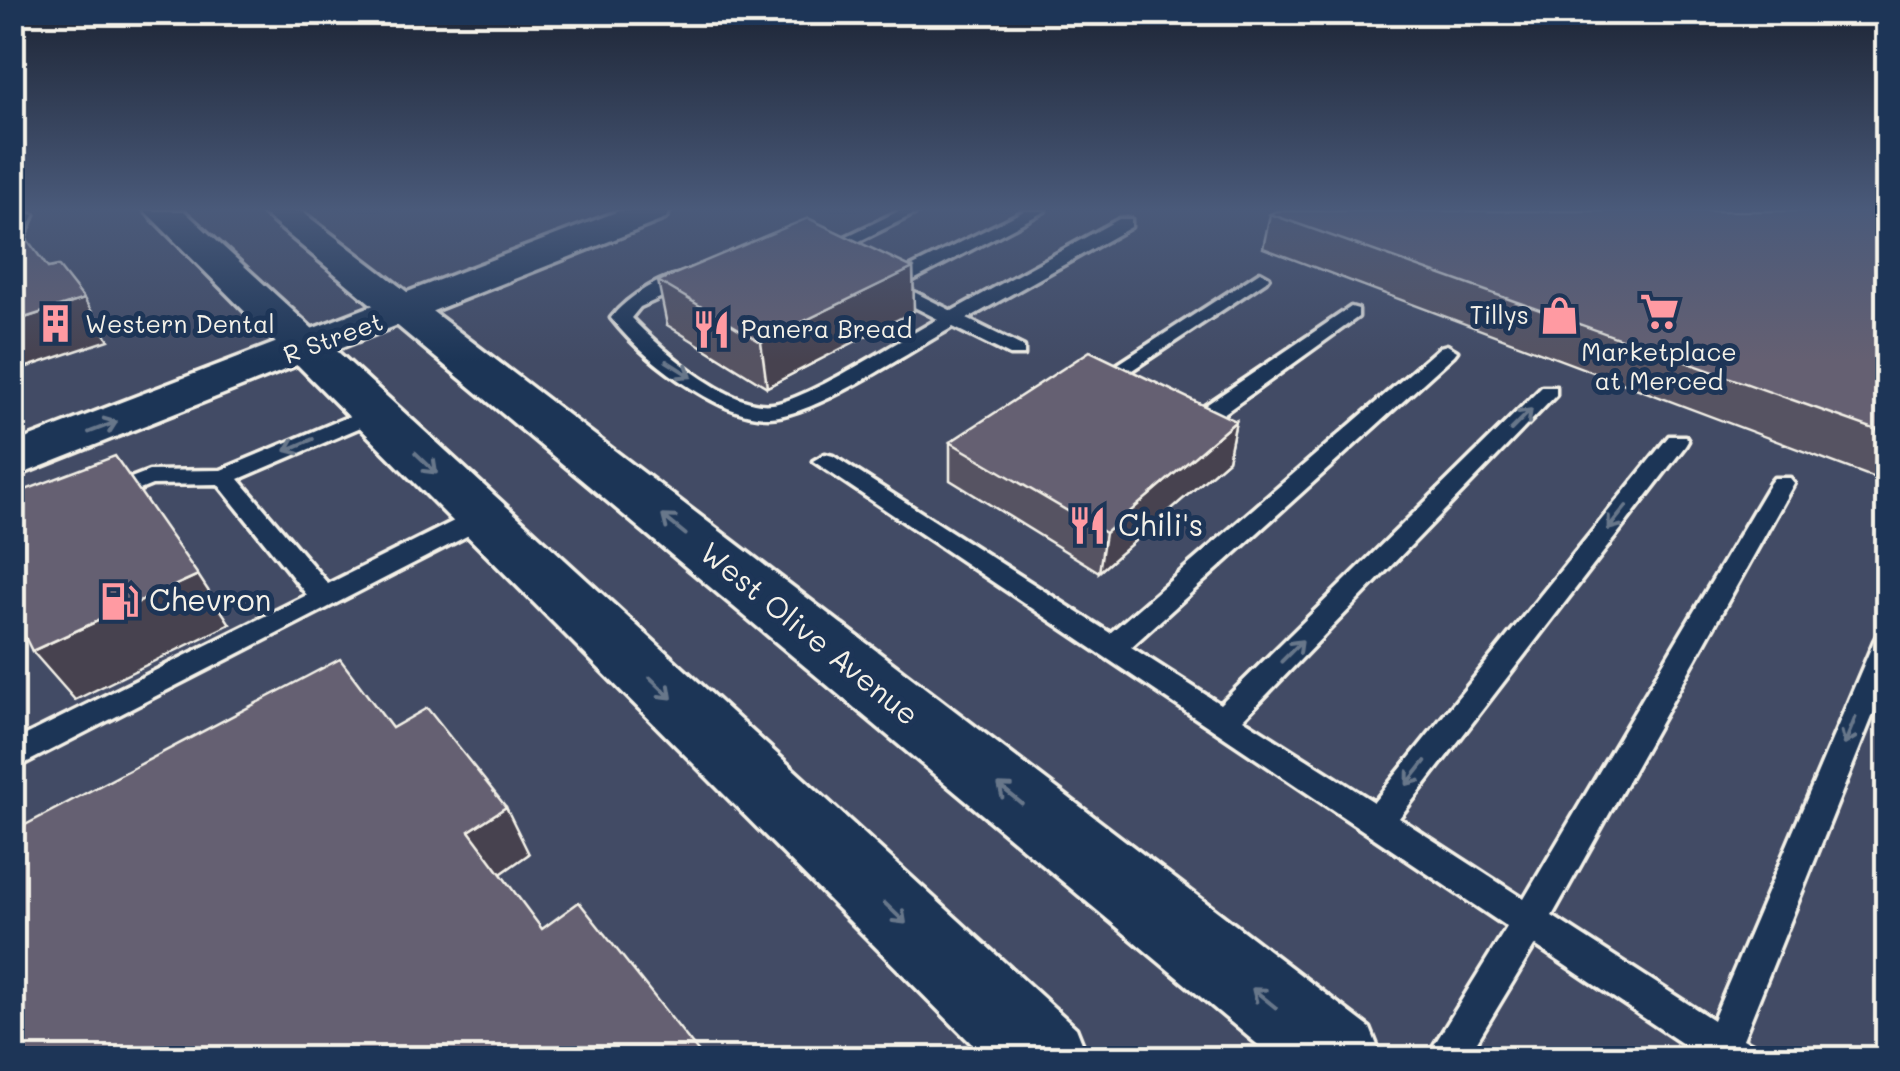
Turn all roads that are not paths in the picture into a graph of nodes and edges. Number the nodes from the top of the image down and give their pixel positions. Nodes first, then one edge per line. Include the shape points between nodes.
1 (215, 261) edge
2 (347, 261) edge
3 (464, 261) edge
4 (501, 261) edge
5 (927, 261) edge
6 (1058, 261) edge
7 (700, 272) edge
8 (1260, 278) dead end
9 (390, 298) junction
10 (1351, 313) dead end
11 (954, 320) junction
12 (292, 335) junction
13 (1017, 351) dead end
14 (1447, 351) dead end
15 (1122, 368) edge
16 (1549, 391) dead end
17 (1211, 412) edge
18 (374, 413) junction
19 (12, 425) edge
20 (1677, 441) dead end
21 (825, 461) dead end
22 (12, 462) edge
23 (224, 477) junction
24 (1782, 482) dead end
25 (80, 506) edge
26 (483, 516) junction
27 (324, 596) junction
28 (1888, 641) edge
29 (1112, 648) junction
30 (1223, 720) junction
31 (12, 757) edge
32 (1378, 822) junction
33 (1532, 920) junction
34 (1730, 1053) edge
35 (1046, 1058) edge
36 (1340, 1058) edge
37 (1445, 1058) edge

1 - 12 main road
2 - 9 main road, West Olive Avenue
3 - 9 main road, R Street
4 - 9 main road, R Street
5 - 11 lane via 880,282
6 - 11 lane
7 -> 11 lane via 633,303 621,318 645,347 744,409 774,411 818,394
8 - 15 lane
9 - 12 main road, R Street
36 -> 9 main road, West Olive Avenue
10 - 17 lane
11 - 13 lane
12 - 18 main road
12 - 19 main road, R Street
22 -> 12 main road, R Street
14 - 29 lane
30 -> 16 lane
18 -> 23 lane
18 -> 26 main road
20 -> 32 lane
21 - 29 lane
23 - 25 lane via 148,478
23 - 27 lane
24 - 33 lane
26 - 27 lane
26 -> 35 main road
27 - 31 lane
28 -> 34 lane
29 - 30 lane
30 - 32 lane
32 - 33 lane
33 - 34 lane
33 - 37 lane

